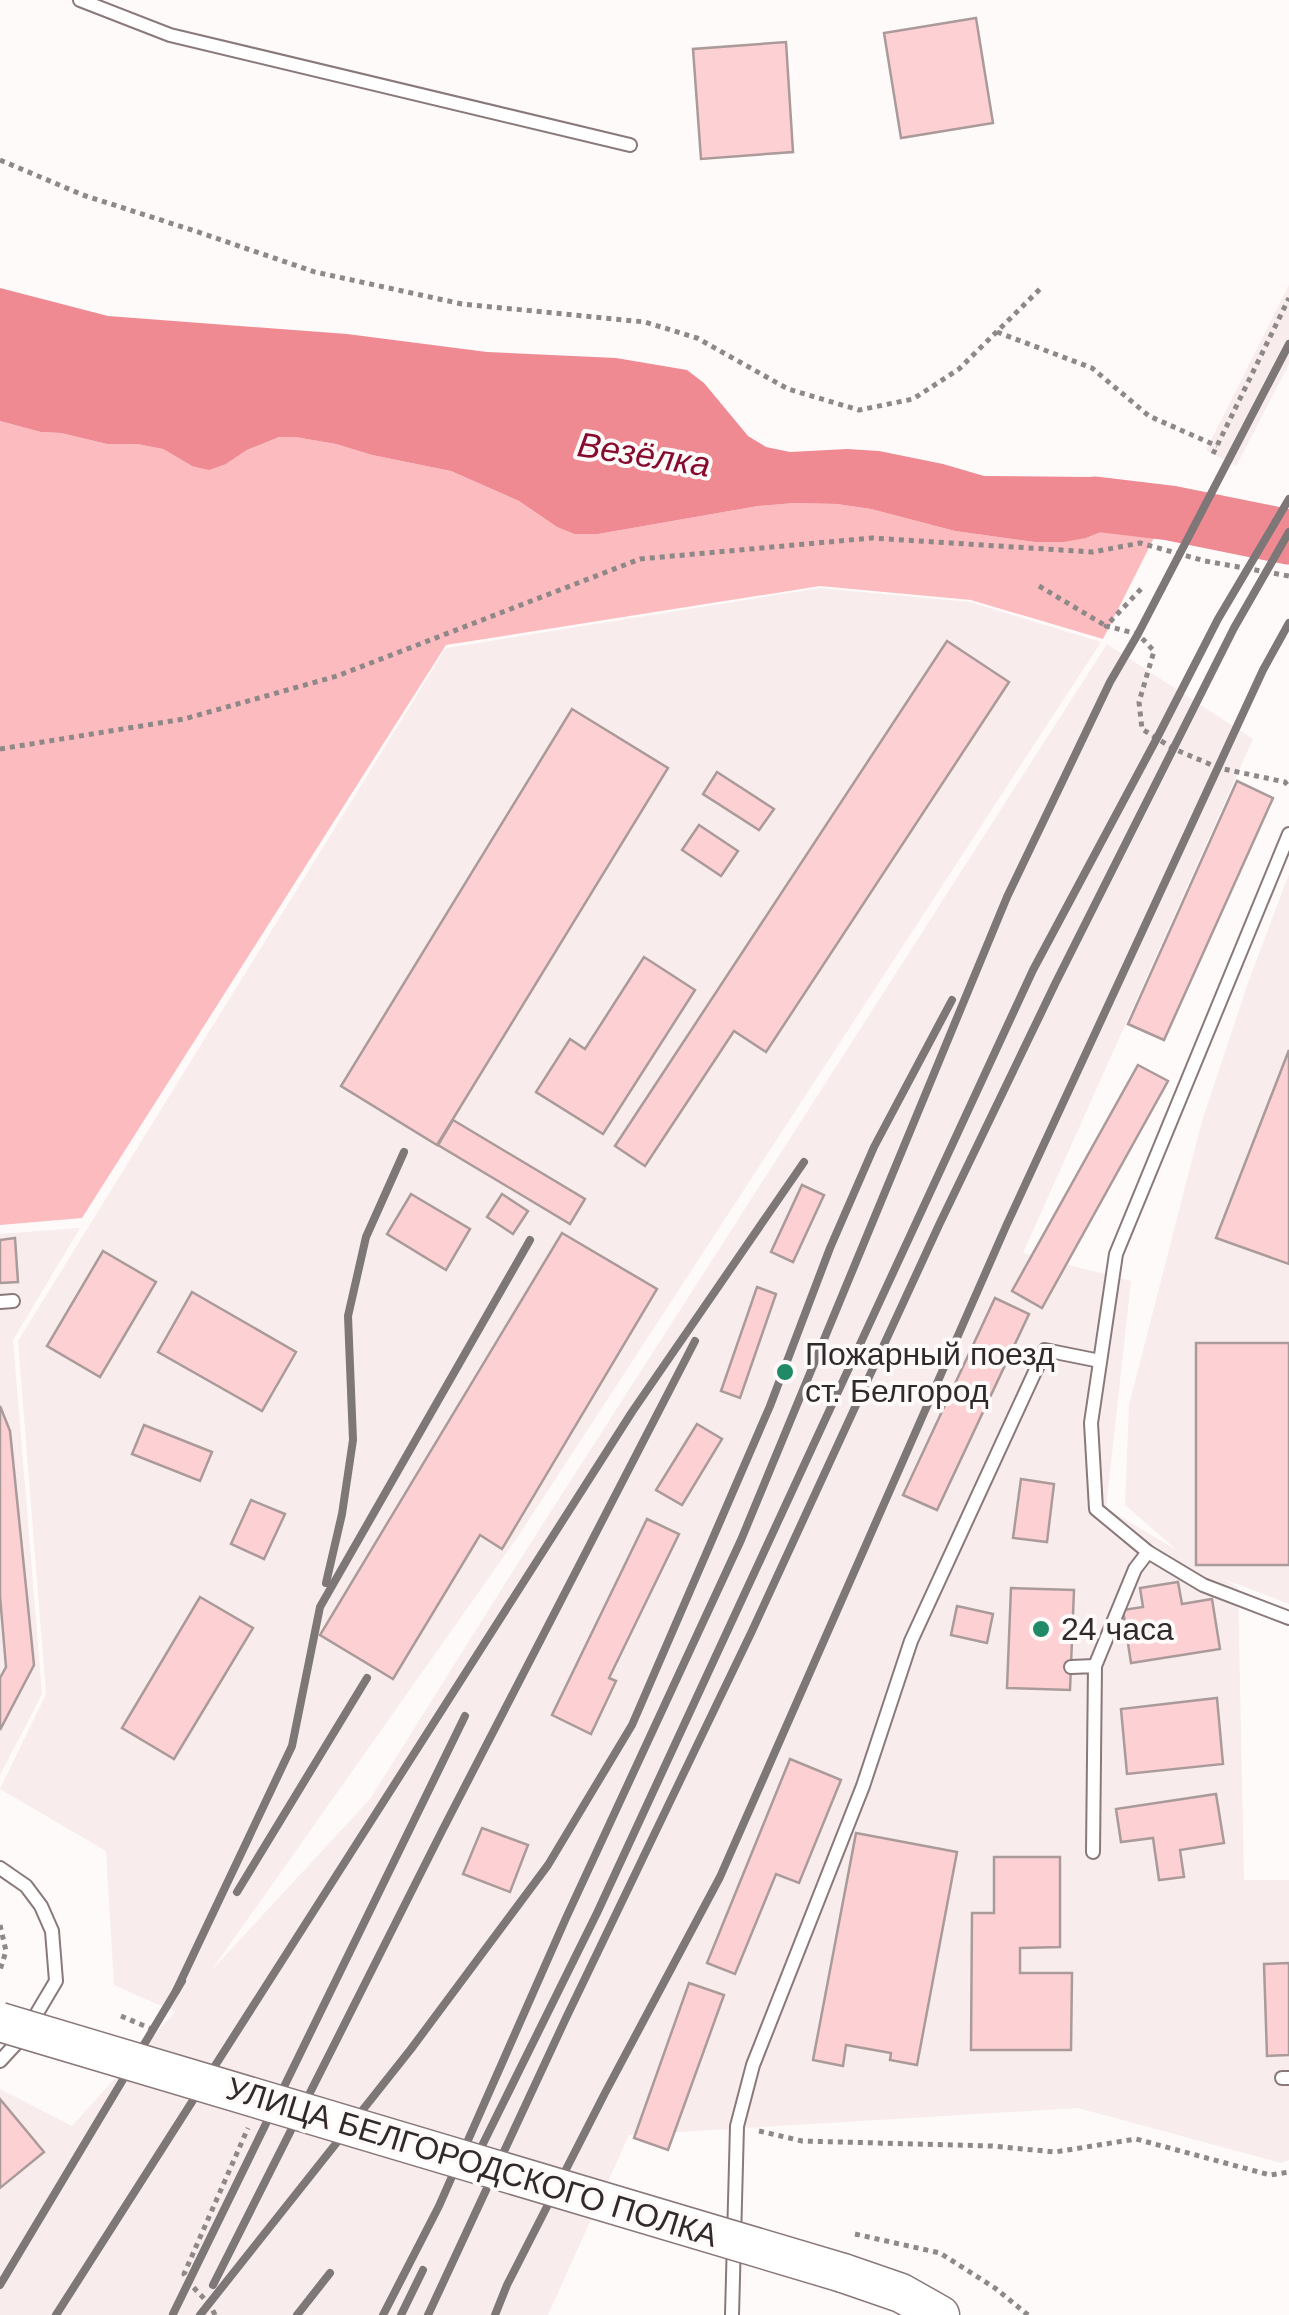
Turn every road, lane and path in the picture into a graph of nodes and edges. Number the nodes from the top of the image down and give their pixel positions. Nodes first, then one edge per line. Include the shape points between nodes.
1 (80, 0) edge
2 (630, 145) dead end
3 (0, 160) edge
4 (1042, 287) dead end
5 (1289, 298) edge
6 (997, 332) junction
7 (1218, 446) junction
8 (1213, 454) dead end
9 (1289, 576) edge
10 (1039, 586) dead end
11 (1141, 589) dead end
12 (1106, 626) junction
13 (0, 749) edge
14 (1289, 786) edge
15 (1289, 834) edge
16 (1100, 1361) junction
17 (1148, 1552) junction
18 (1289, 1618) edge
19 (1071, 1666) dead end
20 (1096, 1666) junction
21 (1093, 1852) dead end
22 (0, 1868) edge
23 (0, 1924) edge
24 (0, 1970) edge
25 (120, 2016) dead end
26 (0, 2022) edge
27 (167, 2041) dead end
28 (0, 2060) edge
29 (252, 2119) dead end
30 (737, 2126) junction
31 (1289, 2172) edge
32 (854, 2234) dead end
33 (215, 2315) edge
34 (732, 2315) edge
35 (940, 2315) edge
36 (1028, 2315) edge

1 - 2 lane via 170,35
3 - 6 path via 83,196 315,272 462,304 645,322 697,338 788,388 859,410 913,399 959,369
4 - 6 path
5 - 7 path
6 - 7 path via 1092,368 1149,416
7 - 8 path
9 - 13 path via 1140,543 1092,552 872,538 640,559 337,676 184,719
10 - 12 path
11 - 12 path
12 - 14 path via 1138,634 1154,652 1139,702 1142,728 1219,768
15 - 16 lane via 1116,1254
16 - 17 lane via 1091,1423 1096,1509
16 - 30 lane via 1045,1350 911,1641 863,1786 753,2065
17 - 18 lane via 1203,1586
17 - 20 lane
19 - 20 lane
20 - 21 lane
22 - 28 lane via 42,1906 52,1931 56,1981 24,2035
23 - 24 path via 6,1951
25 - 27 path
26 - 35 main road, УЛИЦА БЕЛГОРОДСКОГО ПОЛКА, bridge via 843,2273
29 - 33 path via 184,2274
30 - 31 path via 802,2142 1055,2152 1136,2140 1270,2175
30 - 34 lane
32 - 36 path via 940,2253

